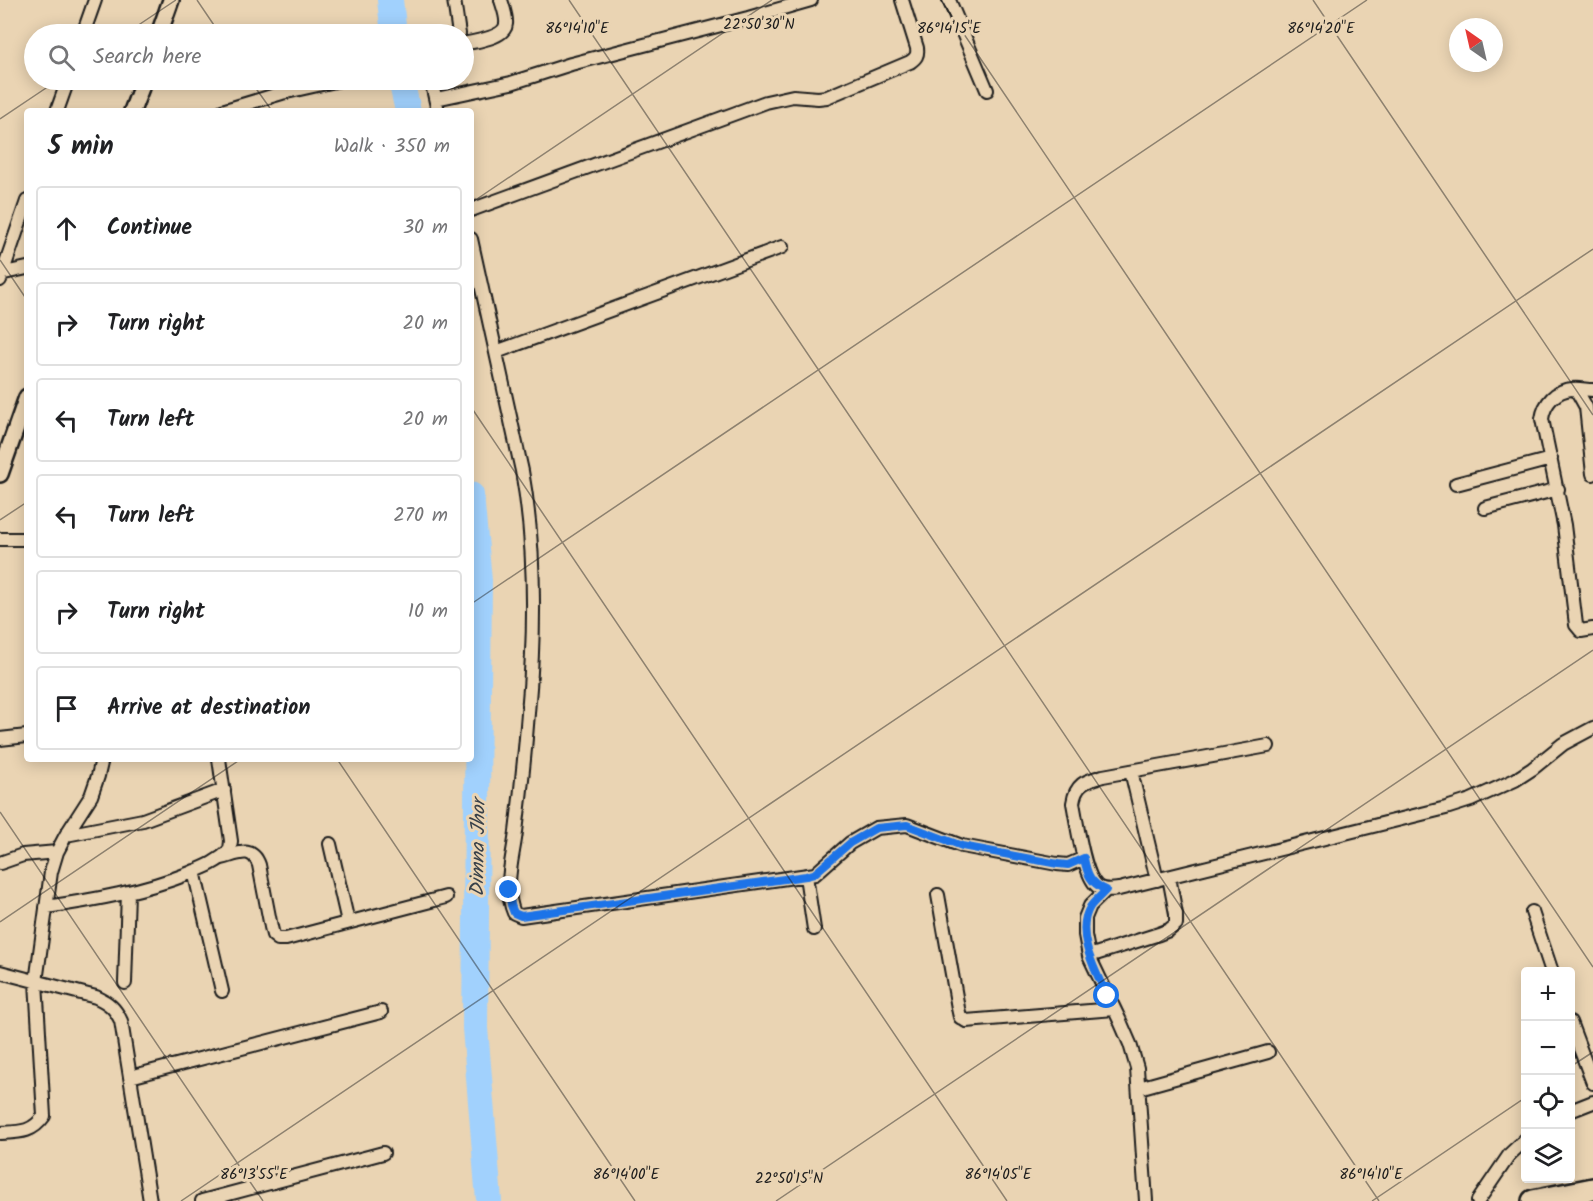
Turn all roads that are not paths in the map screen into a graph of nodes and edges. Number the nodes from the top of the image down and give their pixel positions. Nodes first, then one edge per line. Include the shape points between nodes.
1 (94, 0) edge
2 (171, 0) edge
3 (454, 0) edge
4 (501, 0) edge
5 (811, 0) edge
6 (902, 0) edge
7 (949, 0) edge
8 (86, 24) edge
9 (163, 24) edge
10 (458, 24) edge
11 (474, 41) edge
12 (64, 90) edge
13 (140, 90) edge
14 (295, 90) edge
15 (433, 90) edge
16 (987, 90) dead end
17 (437, 105) edge
18 (58, 108) edge
19 (133, 108) edge
20 (232, 108) edge
21 (474, 209) edge
22 (24, 210) edge
23 (782, 247) dead end
24 (474, 253) edge
25 (24, 269) edge
26 (1, 276) edge
27 (496, 352) junction
28 (1576, 389) junction
29 (1593, 390) edge
30 (24, 406) edge
31 (1551, 459) junction
32 (0, 474) edge
33 (1593, 474) edge
34 (1456, 484) dead end
35 (1558, 489) junction
36 (1485, 508) dead end
37 (0, 539) edge
38 (24, 539) edge
39 (1593, 629) edge
40 (1593, 728) edge
41 (24, 736) edge
42 (0, 739) edge
43 (1268, 746) dead end
44 (101, 762) edge
45 (219, 762) edge
46 (1131, 771) junction
47 (224, 790) junction
48 (66, 835) junction
49 (330, 844) dead end
50 (57, 852) junction
51 (222, 858) junction
52 (1084, 858) junction
53 (0, 863) edge
54 (194, 871) junction
55 (806, 876) junction
56 (1163, 878) junction
57 (1106, 890) junction
58 (128, 892) junction
59 (938, 895) dead end
60 (446, 897) dead end
61 (46, 907) junction
62 (1532, 912) dead end
63 (348, 922) junction
64 (814, 928) dead end
65 (1089, 956) junction
66 (1550, 967) edge
67 (0, 972) edge
68 (36, 982) junction
69 (125, 983) dead end
70 (222, 991) dead end
71 (1114, 1009) junction
72 (381, 1012) dead end
73 (1575, 1035) edge
74 (1268, 1052) dead end
75 (130, 1077) junction
76 (1593, 1083) edge
77 (1139, 1088) junction
78 (1593, 1102) edge
79 (1575, 1109) edge
80 (0, 1134) edge
81 (1521, 1144) edge
82 (383, 1153) dead end
83 (1593, 1189) edge
84 (150, 1201) edge
85 (202, 1201) edge
86 (1146, 1201) edge
87 (1478, 1201) edge
88 (1533, 1201) edge

1 - 8 street
2 - 9 street
3 - 10 street
4 - 11 street via 506,28 498,35
5 - 17 street via 571,64
6 - 21 street via 917,48 915,59 910,62 827,97 793,96 766,102
7 - 16 street
12 - 18 street
13 - 19 street
14 - 20 street
15 - 17 street
22 - 26 street
23 - 27 street
24 - 27 street
25 - 26 street
27 - 55 street via 527,499 533,626 528,712 510,871 514,913 521,916
28 - 29 street
28 - 31 street via 1556,395 1544,408 1543,425
28 - 33 street via 1586,407
30 - 32 street
31 - 34 street
31 - 35 street
35 - 36 street
35 - 39 street via 1576,625 1581,631
37 - 38 street
40 - 56 street via 1563,744 1515,780 1472,800
41 - 42 street
43 - 46 street
44 - 48 street via 91,796
45 - 47 street
46 - 52 street via 1089,780 1075,794 1073,803
46 - 56 street
47 - 48 street via 143,820
47 - 51 street via 231,841 230,850
48 - 50 street
49 - 63 street
50 - 53 street via 23,855
50 - 61 street
51 - 54 street
51 - 63 street via 250,852 256,857 271,927 278,939
52 - 55 street via 1068,865 1058,864 962,846 907,825 876,828
52 - 57 street via 1090,878
54 - 58 street
54 - 70 street
55 - 64 street
56 - 57 street
56 - 65 street via 1176,924 1159,934
57 - 65 street via 1090,906 1085,918
58 - 61 street
58 - 69 street
59 - 71 street via 958,1008 966,1022
60 - 63 street
61 - 68 street
62 - 66 street
65 - 71 street
67 - 68 street
68 - 75 street via 96,997 116,1009
68 - 80 street via 44,1116 27,1131
71 - 77 street via 1130,1044
72 - 75 street
73 - 76 street
74 - 77 street
75 - 84 street
77 - 86 street
78 - 79 street
81 - 87 street
82 - 85 street
83 - 88 highway

